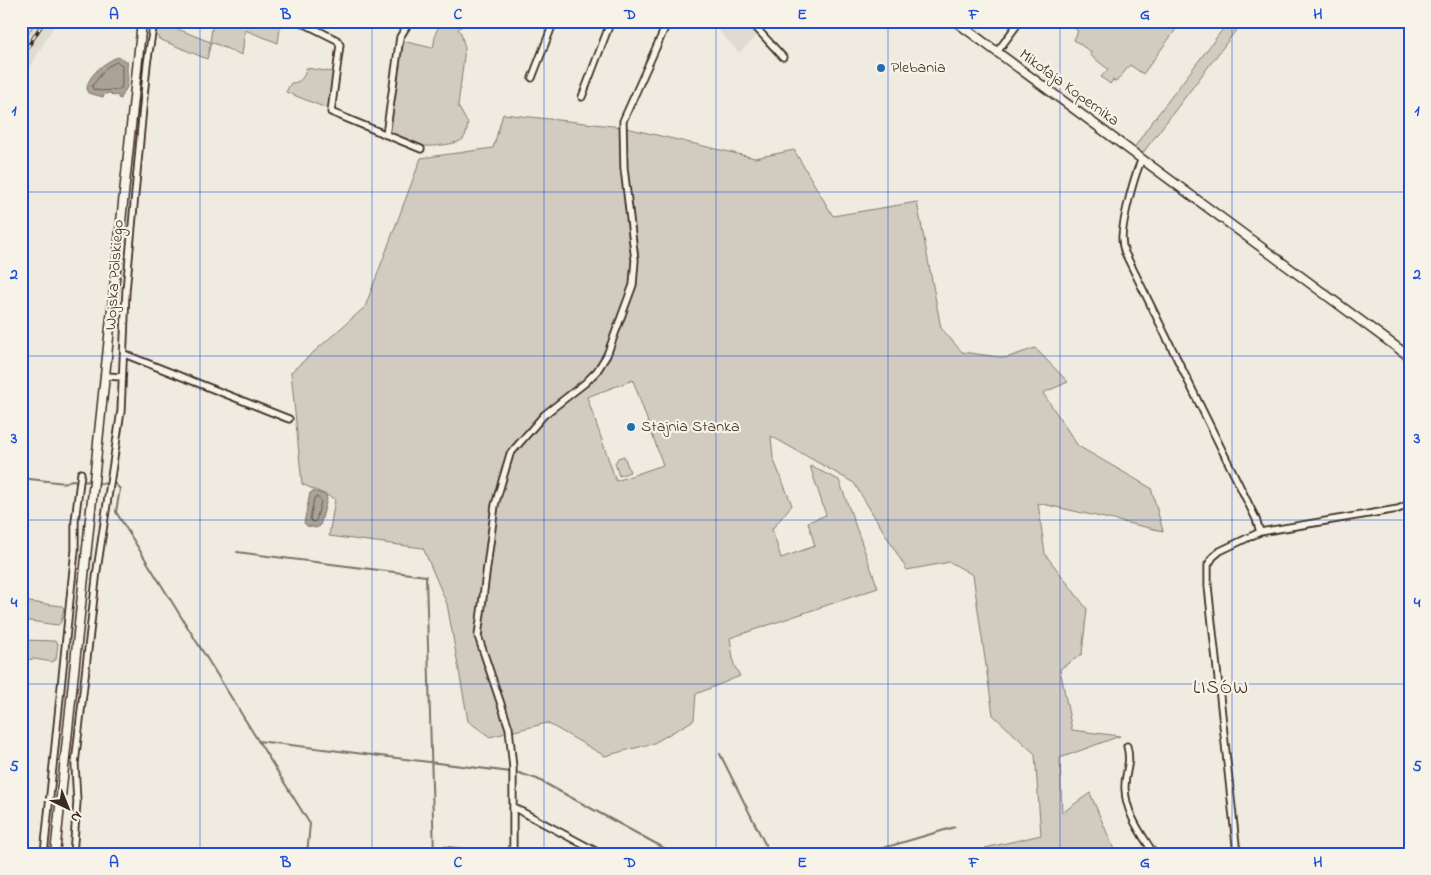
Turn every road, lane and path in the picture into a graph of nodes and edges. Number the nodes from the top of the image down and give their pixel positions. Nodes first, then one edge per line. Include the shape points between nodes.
1 (142, 21) edge
2 (154, 21) edge
3 (299, 21) edge
4 (410, 21) edge
5 (554, 21) edge
6 (611, 21) edge
7 (668, 21) edge
8 (750, 21) edge
9 (955, 21) edge
10 (1020, 21) edge
11 (313, 25) edge
12 (997, 52) junction
13 (782, 57) dead end
14 (532, 78) dead end
15 (582, 97) dead end
16 (386, 135) junction
17 (421, 149) dead end
18 (1142, 159) junction
19 (124, 354) junction
20 (1410, 357) edge
21 (106, 376) junction
22 (122, 377) junction
23 (289, 419) dead end
24 (81, 472) dead end
25 (1410, 504) edge
26 (1260, 532) junction
27 (1127, 746) dead end
28 (513, 807) junction
29 (44, 854) edge
30 (55, 854) edge
31 (73, 854) edge
32 (513, 854) edge
33 (601, 854) edge
34 (1154, 854) edge
35 (1237, 854) edge

1 - 21 main road, Wojska Polskiego
2 - 19 street, Wojska Polskiego via 127,275
3 - 11 street
4 - 16 street via 400,36
5 - 14 street
6 - 15 street
7 - 28 street via 623,121 624,168 635,260 633,285 598,371 544,415 510,454 495,505 478,636 509,728
8 - 13 street
9 - 12 main road, Mikołaja Kopernika
10 - 12 street
11 - 16 street via 340,45 331,112
12 - 18 main road, Mikołaja Kopernika
16 - 17 street
18 - 20 main road, Mikołaja Kopernika
18 - 26 street via 1122,244
19 - 22 street
19 - 23 street, Wojska Polskiego
21 - 22 street
21 - 30 main road, Wojska Polskiego
22 - 31 street via 121,411 110,476 75,764
24 - 29 street
25 - 26 street via 1398,509
26 - 35 street via 1216,554 1207,572
27 - 34 street via 1130,764 1126,800 1131,817
28 - 32 street
28 - 33 street

